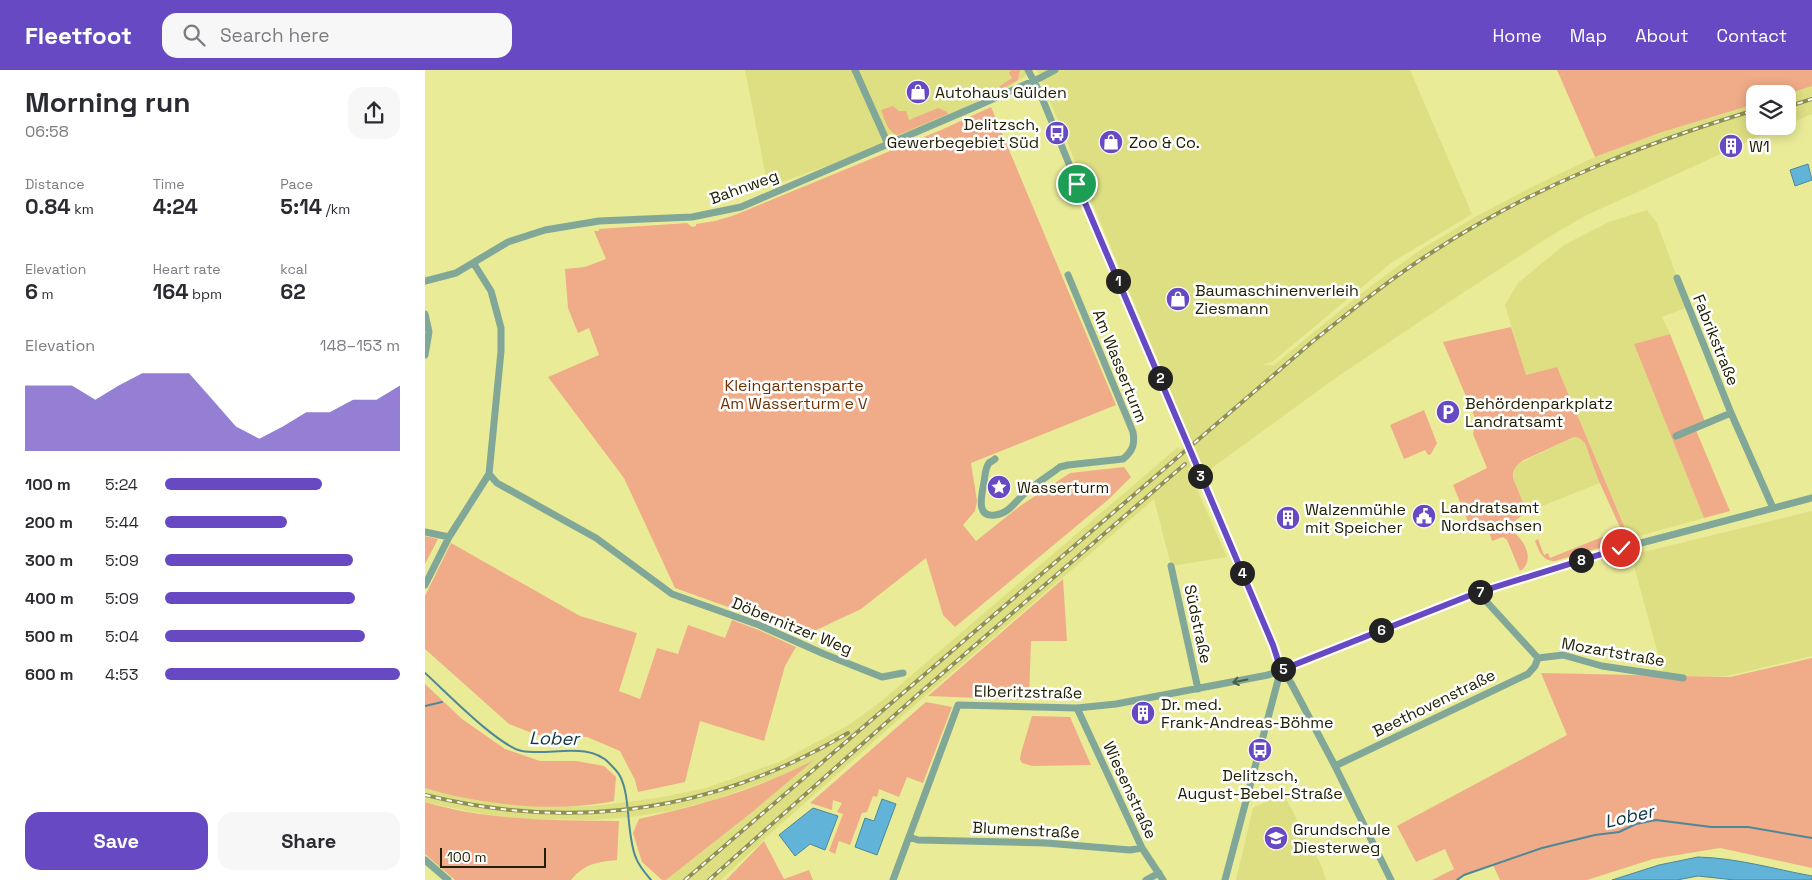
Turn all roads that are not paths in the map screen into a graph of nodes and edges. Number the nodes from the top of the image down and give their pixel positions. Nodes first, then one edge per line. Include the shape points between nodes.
1 (855, 70) edge
2 (1028, 70) edge
3 (1055, 70) edge
4 (1034, 81) junction
5 (887, 144) junction
6 (474, 264) junction
7 (1068, 275) dead end
8 (1677, 278) dead end
9 (425, 281) edge
10 (425, 314) edge
11 (425, 355) edge
12 (1731, 413) junction
13 (1676, 436) dead end
14 (995, 459) dead end
15 (489, 474) junction
16 (1812, 498) edge
17 (1773, 508) junction
18 (425, 532) edge
19 (449, 537) junction
20 (1171, 566) dead end
21 (425, 585) edge
22 (1476, 593) junction
23 (1538, 658) junction
24 (1281, 670) junction
25 (903, 673) dead end
26 (1683, 678) dead end
27 (1198, 689) junction
28 (1077, 708) junction
29 (1335, 766) junction
30 (909, 837) junction
31 (1142, 848) junction
32 (425, 860) edge
33 (1159, 873) junction
34 (448, 880) edge
35 (893, 880) edge
36 (1146, 880) edge
37 (1163, 880) edge
38 (1225, 880) edge
39 (1391, 880) edge

1 - 5 street
2 - 4 street
3 - 4 street, Bahnweg
4 - 5 street, Bahnweg
4 - 24 street
5 - 6 street, Bahnweg via 734,209 692,217 599,221 548,229 508,242
6 - 9 street, Bahnweg via 456,273
6 - 15 street via 491,291 501,328
7 - 14 street, Am Wasserturm via 1133,432 1134,447 1123,459 1061,467 1022,496 1009,510 994,516 983,511 981,502 986,469
8 - 12 street, Fabrikstraße
10 - 11 street via 429,332
12 - 13 street
12 - 17 street, Fabrikstraße
15 - 19 street
15 - 25 street, Döbernitzer Weg via 505,487 596,538 672,594 759,625 882,677
16 - 17 street, Elberitzstraße
17 - 22 street, Elberitzstraße via 1641,543
18 - 19 street
19 - 21 street
20 - 27 street, Südstraße
22 - 23 street, Mozartstraße
22 - 24 street, Elberitzstraße
23 - 26 street, Mozartstraße via 1563,655 1602,666
23 - 29 street, Beethovenstraße via 1528,674
24 -> 27 street, Elberitzstraße
24 - 29 street
24 - 38 street
27 - 28 street, Elberitzstraße
28 - 30 street, Elberitzstraße via 958,704
28 - 31 street, Wiesenstraße
29 - 39 street
30 - 31 street, Blumenstraße via 918,840
30 - 35 street, Elberitzstraße
31 - 33 street, Wiesenstraße
32 - 34 street
33 - 36 street
33 - 37 street, Wiesenstraße

